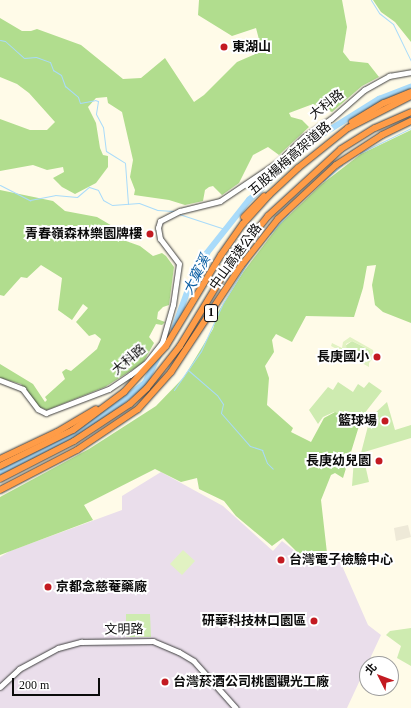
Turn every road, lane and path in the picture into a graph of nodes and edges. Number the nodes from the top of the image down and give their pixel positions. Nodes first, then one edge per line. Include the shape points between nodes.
1 (410, 72) edge
2 (411, 92) edge
3 (411, 96) edge
4 (411, 112) edge
5 (411, 121) edge
6 (0, 380) edge
7 (0, 459) edge
8 (0, 466) edge
9 (0, 479) edge
10 (0, 490) edge
11 (0, 687) edge
12 (236, 708) edge

1 - 6 street, 大科路 via 389,76 364,90 278,162 220,201 180,210 164,218 158,228 163,244 179,264 175,298 164,339 147,362 109,388 50,413 38,409 27,392 19,386
2 - 7 highway, 五股楊梅高架道路 / 1 via 384,103 338,131 295,166 254,206 218,252 163,343 125,387 78,421
3 - 8 highway, 五股楊梅高架道路 / 1 via 348,128 269,195 220,255 166,346 124,392 73,430
4 - 9 highway, 中山高速公路 / 1 via 375,128 341,149 268,216 231,262 180,346 148,388 130,404 79,438
5 - 10 highway, 中山高速公路 / 1 via 382,135 349,156 317,181 278,219 241,266 172,372 138,409 77,450
11 - 12 street, 文明路 via 19,669 58,648 81,642 153,641 194,661

